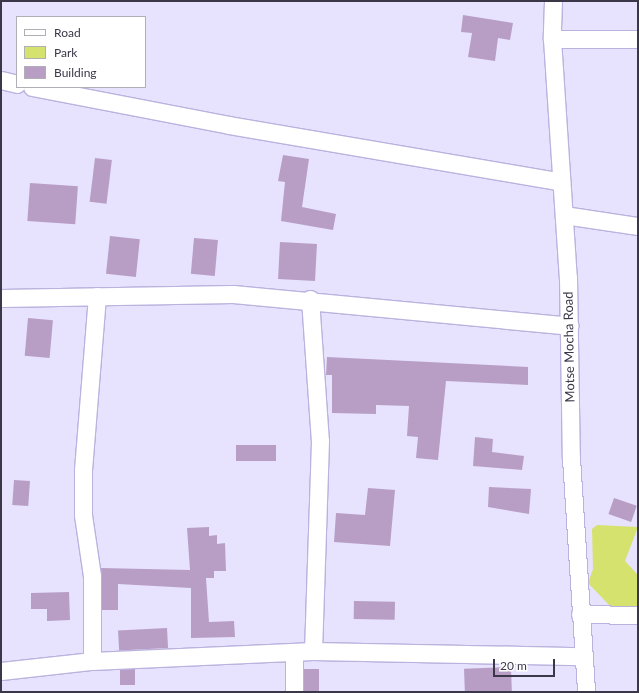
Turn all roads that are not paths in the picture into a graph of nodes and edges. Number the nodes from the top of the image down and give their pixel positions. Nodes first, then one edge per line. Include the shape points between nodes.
1 (553, 1) edge
2 (552, 39) junction
3 (638, 40) edge
4 (1, 80) edge
5 (16, 84) edge
6 (37, 88) edge
7 (561, 182) junction
8 (564, 216) junction
9 (638, 226) edge
10 (97, 296) junction
11 (1, 298) edge
12 (310, 299) junction
13 (569, 326) junction
14 (580, 614) junction
15 (638, 615) edge
16 (313, 651) junction
17 (294, 653) junction
18 (581, 656) junction
19 (92, 661) junction
20 (1, 670) edge
21 (294, 692) edge
22 (586, 692) edge

1 - 2 street, Motse Mocha Road
2 - 3 street
2 - 7 street, Motse Mocha Road
4 - 5 street
6 - 7 street via 229,125
7 - 8 street, Motse Mocha Road
8 - 9 street
8 - 13 street, Motse Mocha Road
10 - 11 street
10 - 12 street via 233,294
10 - 19 street via 83,470 83,514 92,576
12 - 13 street
12 - 16 street via 320,441
13 - 14 street, Motse Mocha Road
14 - 15 street
14 - 18 street, Motse Mocha Road
16 - 17 street
16 - 18 street
17 - 19 street
17 - 21 street
18 - 22 street, Motse Mocha Road
19 - 20 street

